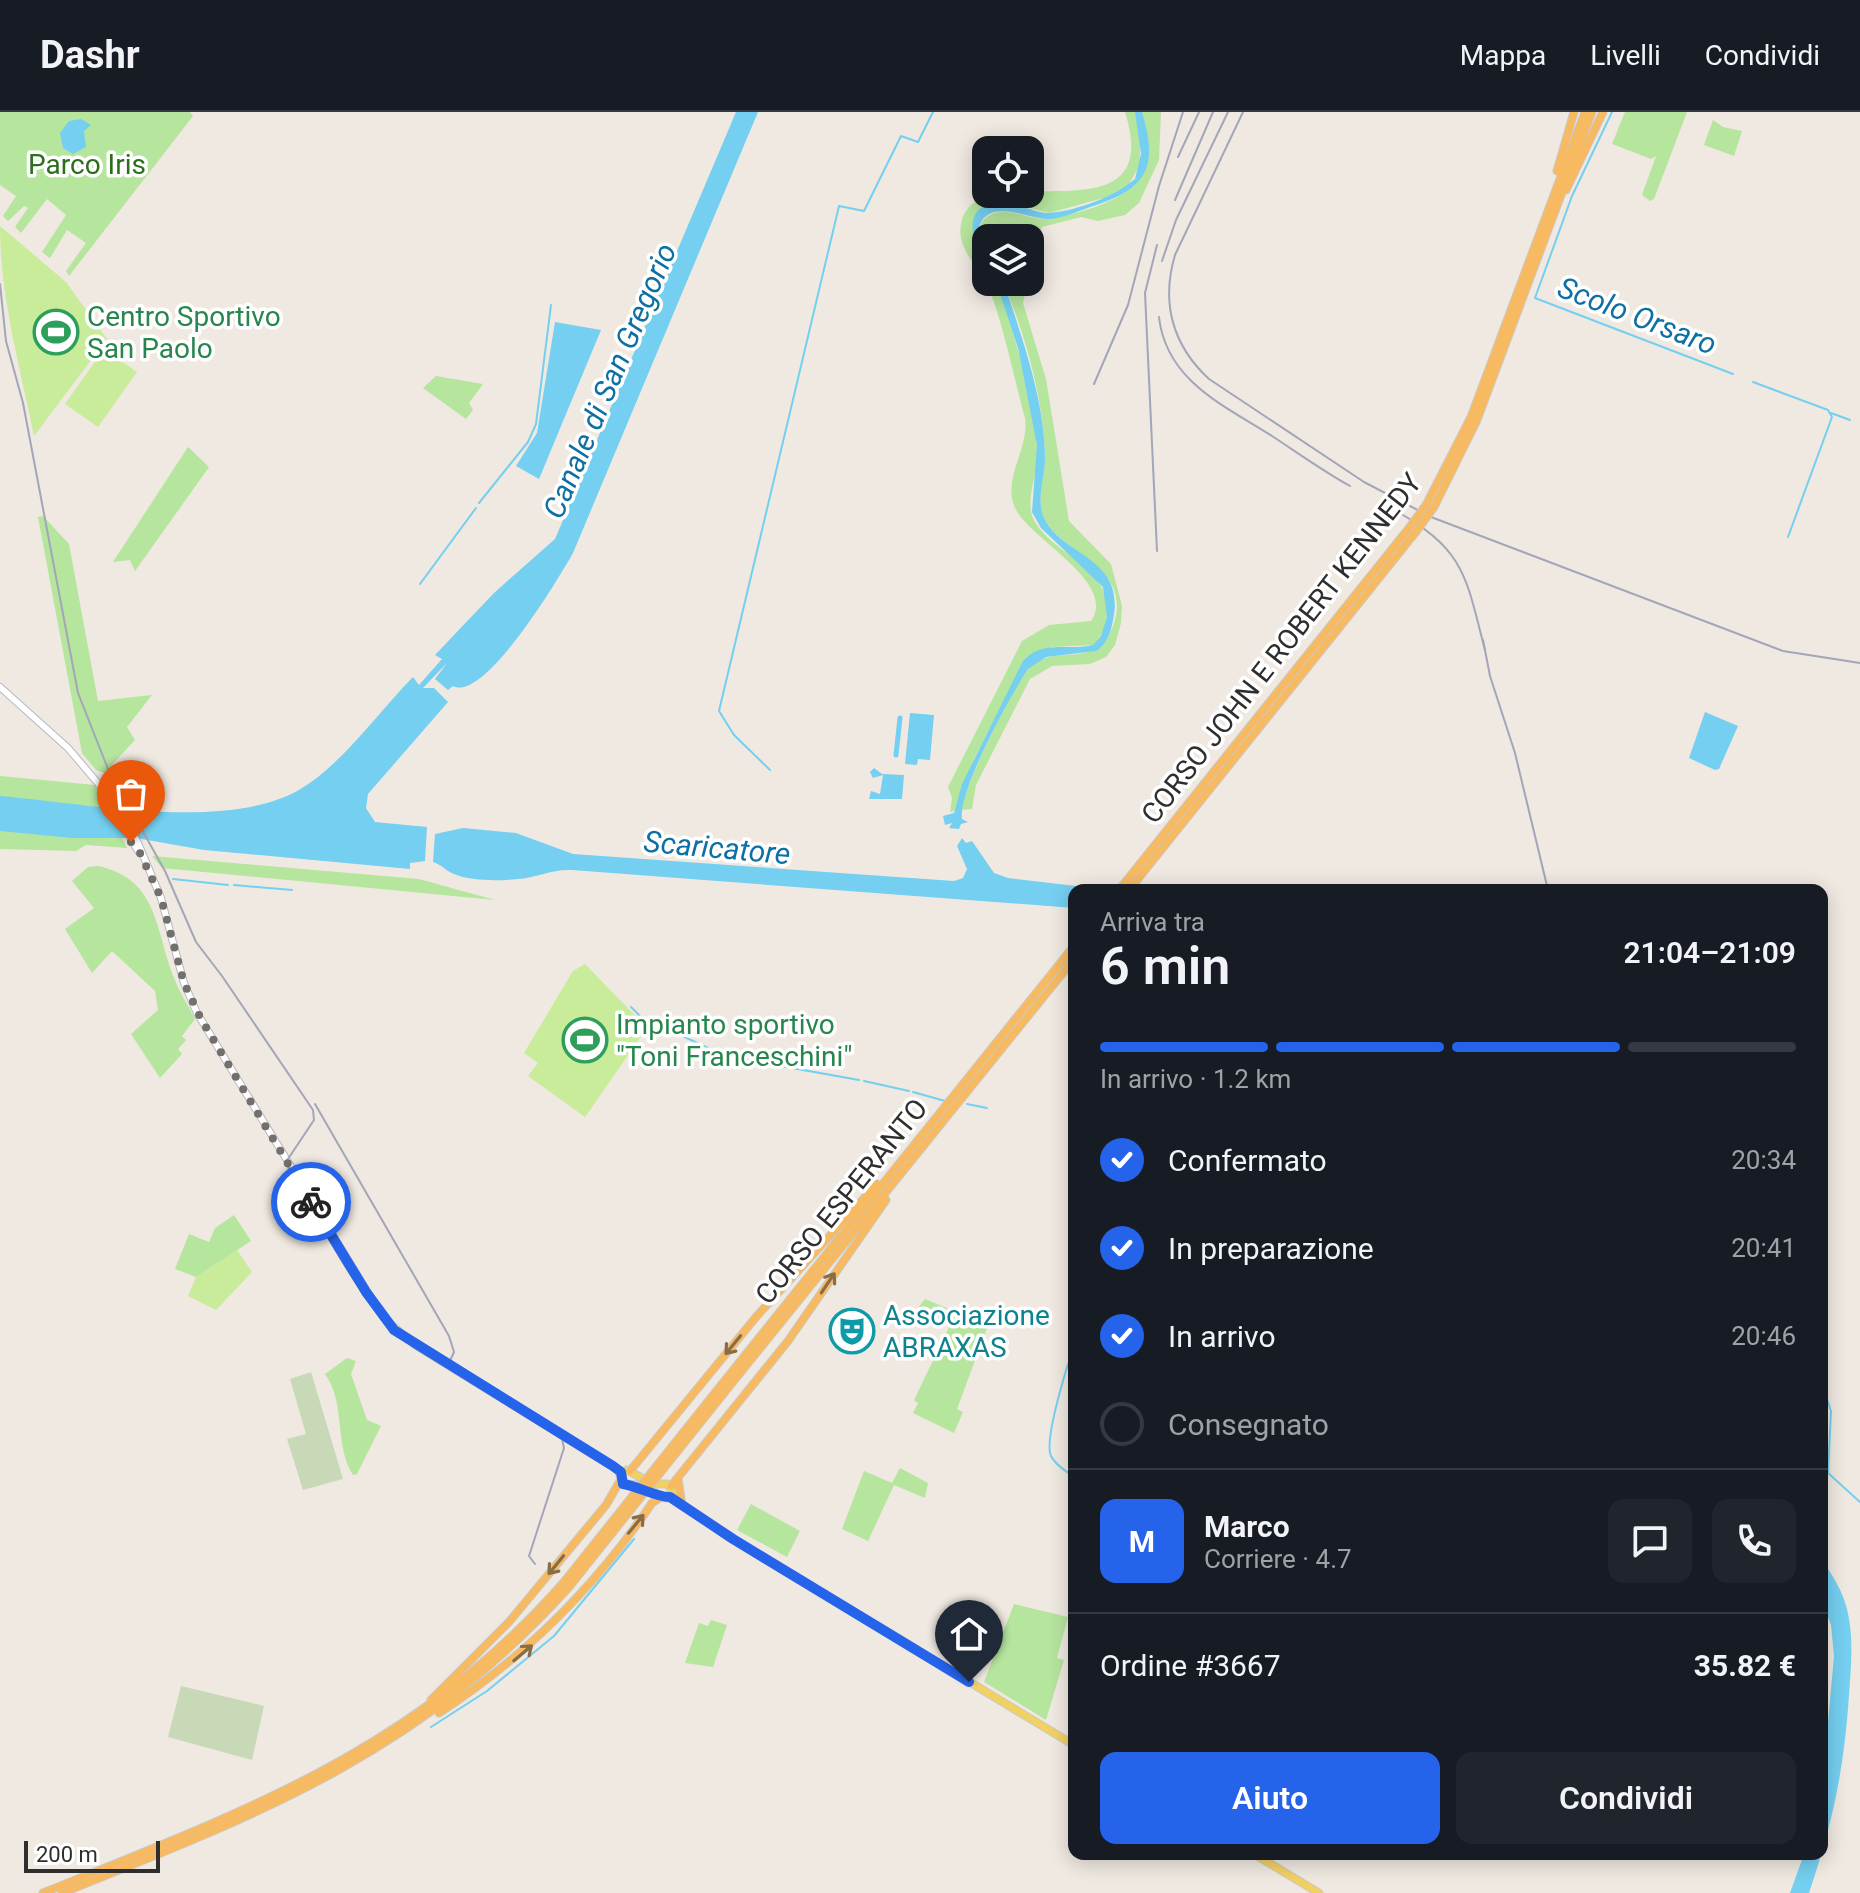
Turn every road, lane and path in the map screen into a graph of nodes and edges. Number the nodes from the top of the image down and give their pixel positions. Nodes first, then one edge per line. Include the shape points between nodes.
1 (1574, 112) edge
2 (1585, 112) edge
3 (1592, 112) edge
4 (1603, 112) edge
5 (1548, 206) junction
6 (1549, 226) junction
7 (1474, 419) junction
8 (0, 687) edge
9 (1132, 881) junction
10 (1128, 884) edge
11 (1131, 884) edge
12 (1068, 953) edge
13 (1068, 967) edge
14 (916, 1140) junction
15 (925, 1146) junction
16 (721, 1391) junction
17 (630, 1471) junction
18 (621, 1477) junction
19 (678, 1478) junction
20 (671, 1486) junction
21 (666, 1497) junction
22 (682, 1506) junction
23 (386, 1740) junction
24 (1068, 1741) edge
25 (1264, 1860) edge
26 (43, 1893) edge
27 (62, 1893) edge
28 (1319, 1893) edge

1 - 5 highway
2 - 5 highway, CORSO JOHN E ROBERT KENNEDY
3 - 6 highway, CORSO JOHN E ROBERT KENNEDY
4 - 6 highway
5 - 7 highway, CORSO JOHN E ROBERT KENNEDY
6 - 7 highway, CORSO JOHN E ROBERT KENNEDY
7 - 9 highway, CORSO JOHN E ROBERT KENNEDY, bridge via 1430,506
8 - 18 main road via 68,748 111,803 164,908 184,983 201,1019 383,1317 415,1345
9 - 10 highway, CORSO JOHN E ROBERT KENNEDY
9 - 11 highway, CORSO JOHN E ROBERT KENNEDY
12 - 14 highway, CORSO ESPERANTO
13 - 15 highway, CORSO ESPERANTO
14 - 16 highway, CORSO ESPERANTO
14 -> 17 highway via 756,1317
15 - 16 highway, CORSO ESPERANTO
19 -> 15 highway via 788,1341
16 - 23 highway, CORSO ESPERANTO, bridge via 528,1628
17 - 18 main road
17 - 20 main road
18 - 21 main road
18 -> 23 highway via 606,1505 503,1629
19 - 20 highway
19 - 22 highway
20 - 21 main road
21 - 22 main road
23 -> 21 highway via 472,1692 532,1646 652,1503
22 - 24 main road
23 - 26 highway via 281,1794
23 - 27 highway via 283,1801
25 - 28 main road

